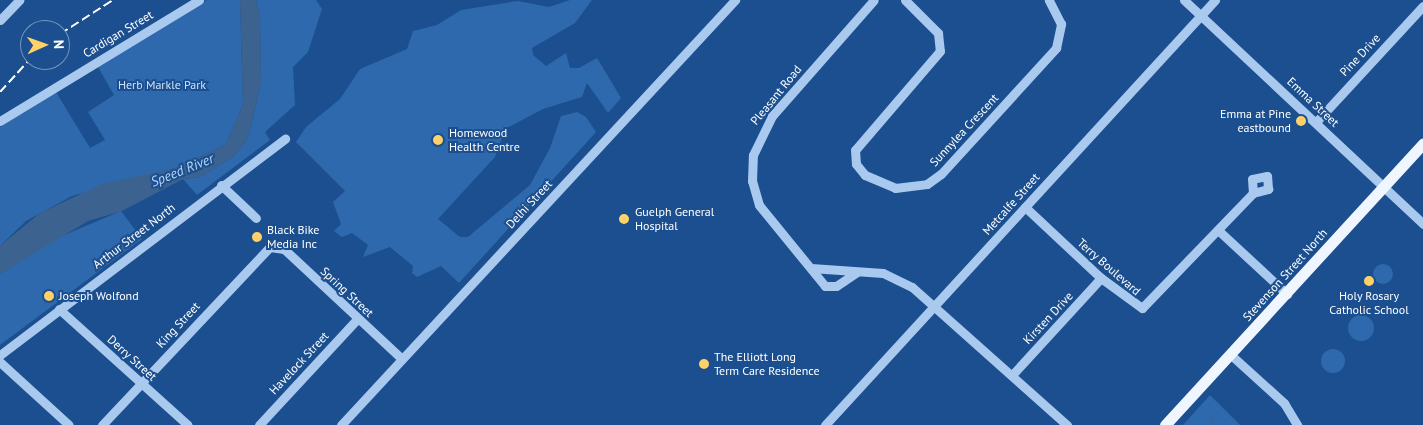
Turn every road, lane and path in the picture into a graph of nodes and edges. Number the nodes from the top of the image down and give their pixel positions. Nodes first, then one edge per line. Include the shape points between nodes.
1 (19, 0) edge
2 (199, 0) edge
3 (735, 0) edge
4 (874, 0) edge
5 (905, 0) edge
6 (1049, 0) edge
7 (1184, 0) edge
8 (1215, 0) edge
9 (1423, 6) edge
10 (1201, 16) junction
11 (0, 20) edge
12 (0, 121) edge
13 (1316, 122) junction
14 (285, 139) dead end
15 (1423, 143) edge
16 (221, 185) junction
17 (1384, 187) junction
18 (1253, 193) dead end
19 (1025, 207) junction
20 (256, 218) dead end
21 (1423, 224) edge
22 (1219, 231) junction
23 (274, 247) joint
24 (811, 268) junction
25 (857, 272) junction
26 (1101, 278) junction
27 (1287, 294) junction
28 (936, 306) junction
29 (59, 309) junction
30 (358, 319) junction
31 (0, 355) edge
32 (1231, 355) junction
33 (402, 358) junction
34 (0, 362) edge
35 (1013, 374) junction
36 (141, 383) junction
37 (69, 425) edge
38 (102, 425) edge
39 (188, 425) edge
40 (259, 425) edge
41 (341, 425) edge
42 (825, 425) edge
43 (1067, 425) edge
44 (1165, 425) edge
45 (1297, 425) edge

1 - 11 street
2 - 12 street, Cardigan Street
3 - 33 street, Delhi Street
4 - 24 street, Pleasant Road via 772,116 753,156 752,181 759,205
5 - 6 street, Sunnylea Crescent via 938,33 940,50 855,150 856,164 864,175 894,188 927,184 941,174 1056,48 1061,24
7 - 10 street, Emma Street
8 - 10 street, Metcalfe Street
9 - 13 street, Pine Drive
10 - 13 street, Emma Street
10 - 19 street, Metcalfe Street
13 - 17 street, Emma Street
14 - 16 street, Arthur Street North
15 - 17 main road, Stevenson Street North
16 - 20 street
16 - 29 street, Arthur Street North
17 - 21 street, Emma Street
17 - 27 main road, Stevenson Street North
18 - 22 street, Terry Boulevard
19 - 26 street, Terry Boulevard
19 - 28 street, Metcalfe Street
22 - 26 street, Terry Boulevard via 1142,308
22 - 27 street
23 - 30 street, Spring Street via 284,249
23 - 36 street, King Street via 265,250
24 - 25 street
24 - 25 street, Pleasant Road via 831,288
25 - 28 street via 899,280
26 - 35 street, Kirsten Drive
27 - 32 main road, Stevenson Street North
28 - 35 street
28 - 42 street, Metcalfe Street
29 - 31 street, Arthur Street North
29 - 36 street, Derry Street
30 - 33 street, Spring Street
30 - 40 street, Havelock Street
32 - 44 main road, Stevenson Street North
32 - 45 street via 1284,403
33 - 41 street, Delhi Street
34 - 37 street
35 - 43 street
36 - 38 street, King Street
36 - 39 street, Derry Street

